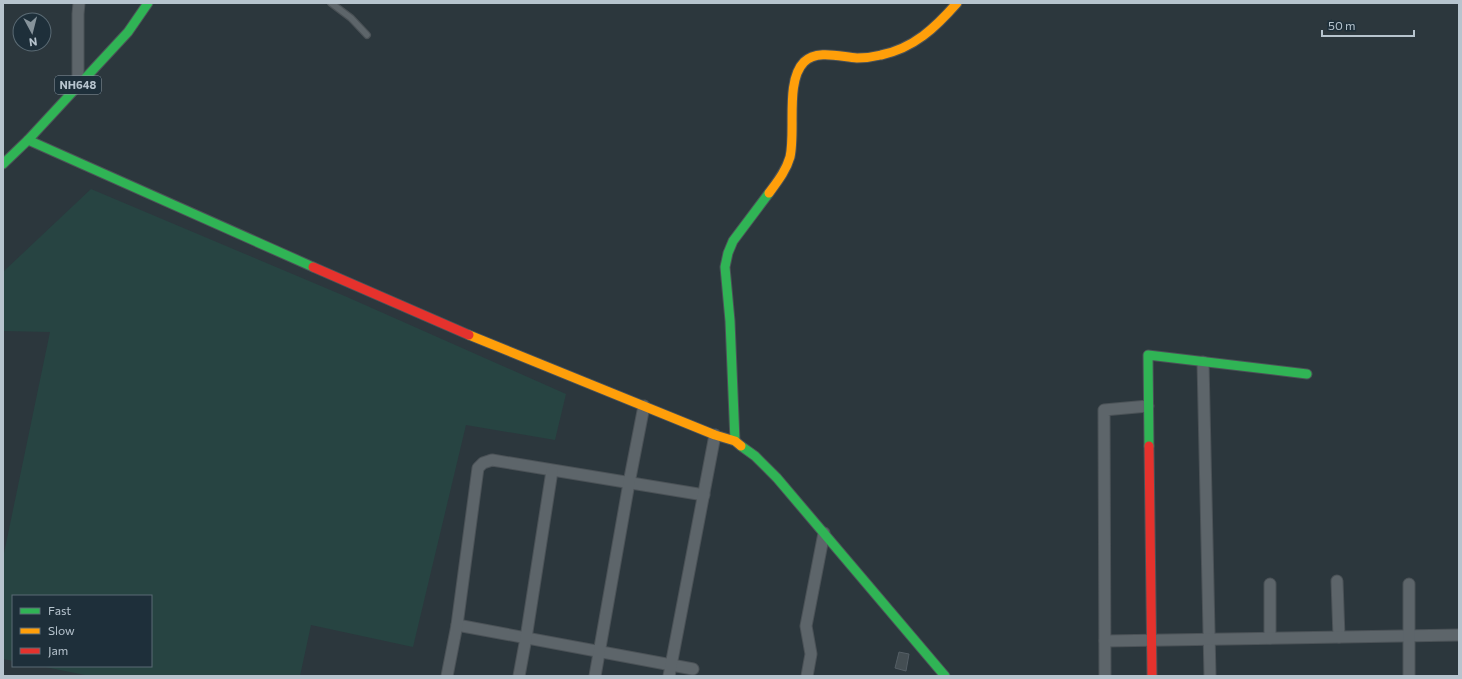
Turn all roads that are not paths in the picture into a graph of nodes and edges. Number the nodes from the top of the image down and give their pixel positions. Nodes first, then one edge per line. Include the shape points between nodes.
1 (79, 3) edge
2 (148, 3) edge
3 (331, 3) edge
4 (957, 3) edge
5 (367, 35) dead end
6 (78, 86) junction
7 (28, 140) junction
8 (3, 164) edge
9 (1203, 362) junction
10 (1307, 374) dead end
11 (644, 406) junction
12 (1148, 406) junction
13 (715, 435) junction
14 (736, 442) junction
15 (552, 471) junction
16 (629, 483) junction
17 (704, 495) junction
18 (824, 533) junction
19 (1337, 581) dead end
20 (1270, 584) dead end
21 (1409, 584) dead end
22 (457, 625) junction
23 (1409, 635) junction
24 (1459, 635) edge
25 (1339, 637) junction
26 (526, 638) junction
27 (1270, 638) junction
28 (1209, 639) junction
29 (1152, 640) junction
30 (1105, 641) junction
31 (600, 652) junction
32 (693, 669) dead end
33 (670, 671) edge
34 (447, 676) edge
35 (518, 676) edge
36 (595, 676) edge
37 (807, 676) edge
38 (945, 676) edge
39 (1105, 676) edge
40 (1152, 676) edge
41 (1210, 676) edge
42 (1409, 676) edge

1 - 6 street
2 - 6 main road, NH648 via 128,32
3 - 5 lane via 351,18
4 - 14 main road via 934,29 907,47 885,55 862,58 808,58 800,66 795,80 789,162 783,174 733,241 725,267
6 - 7 main road, NH648
7 - 8 main road, NH648
7 - 11 main road via 492,345
9 - 10 main road
9 - 12 main road via 1148,355
9 - 28 street
11 - 13 main road
11 - 16 street
12 - 29 main road
12 - 30 street via 1104,410
13 - 14 main road
13 - 17 street
14 - 18 main road via 755,456 777,478
15 - 16 street
15 - 22 street via 492,460 478,468
15 - 26 street
16 - 17 street
16 - 31 street
17 - 33 street
18 - 37 street via 806,626 811,654
18 - 38 main road
19 - 25 street
20 - 27 street
21 - 23 street
22 - 26 street
22 - 34 street
23 - 24 street
23 - 25 street
23 - 42 street
25 - 27 street
26 - 31 street
26 - 35 street
27 - 28 street
28 - 29 street
28 - 41 street
29 - 30 street
29 - 40 main road
30 - 39 street
31 - 33 street
31 - 36 street
32 - 33 street

